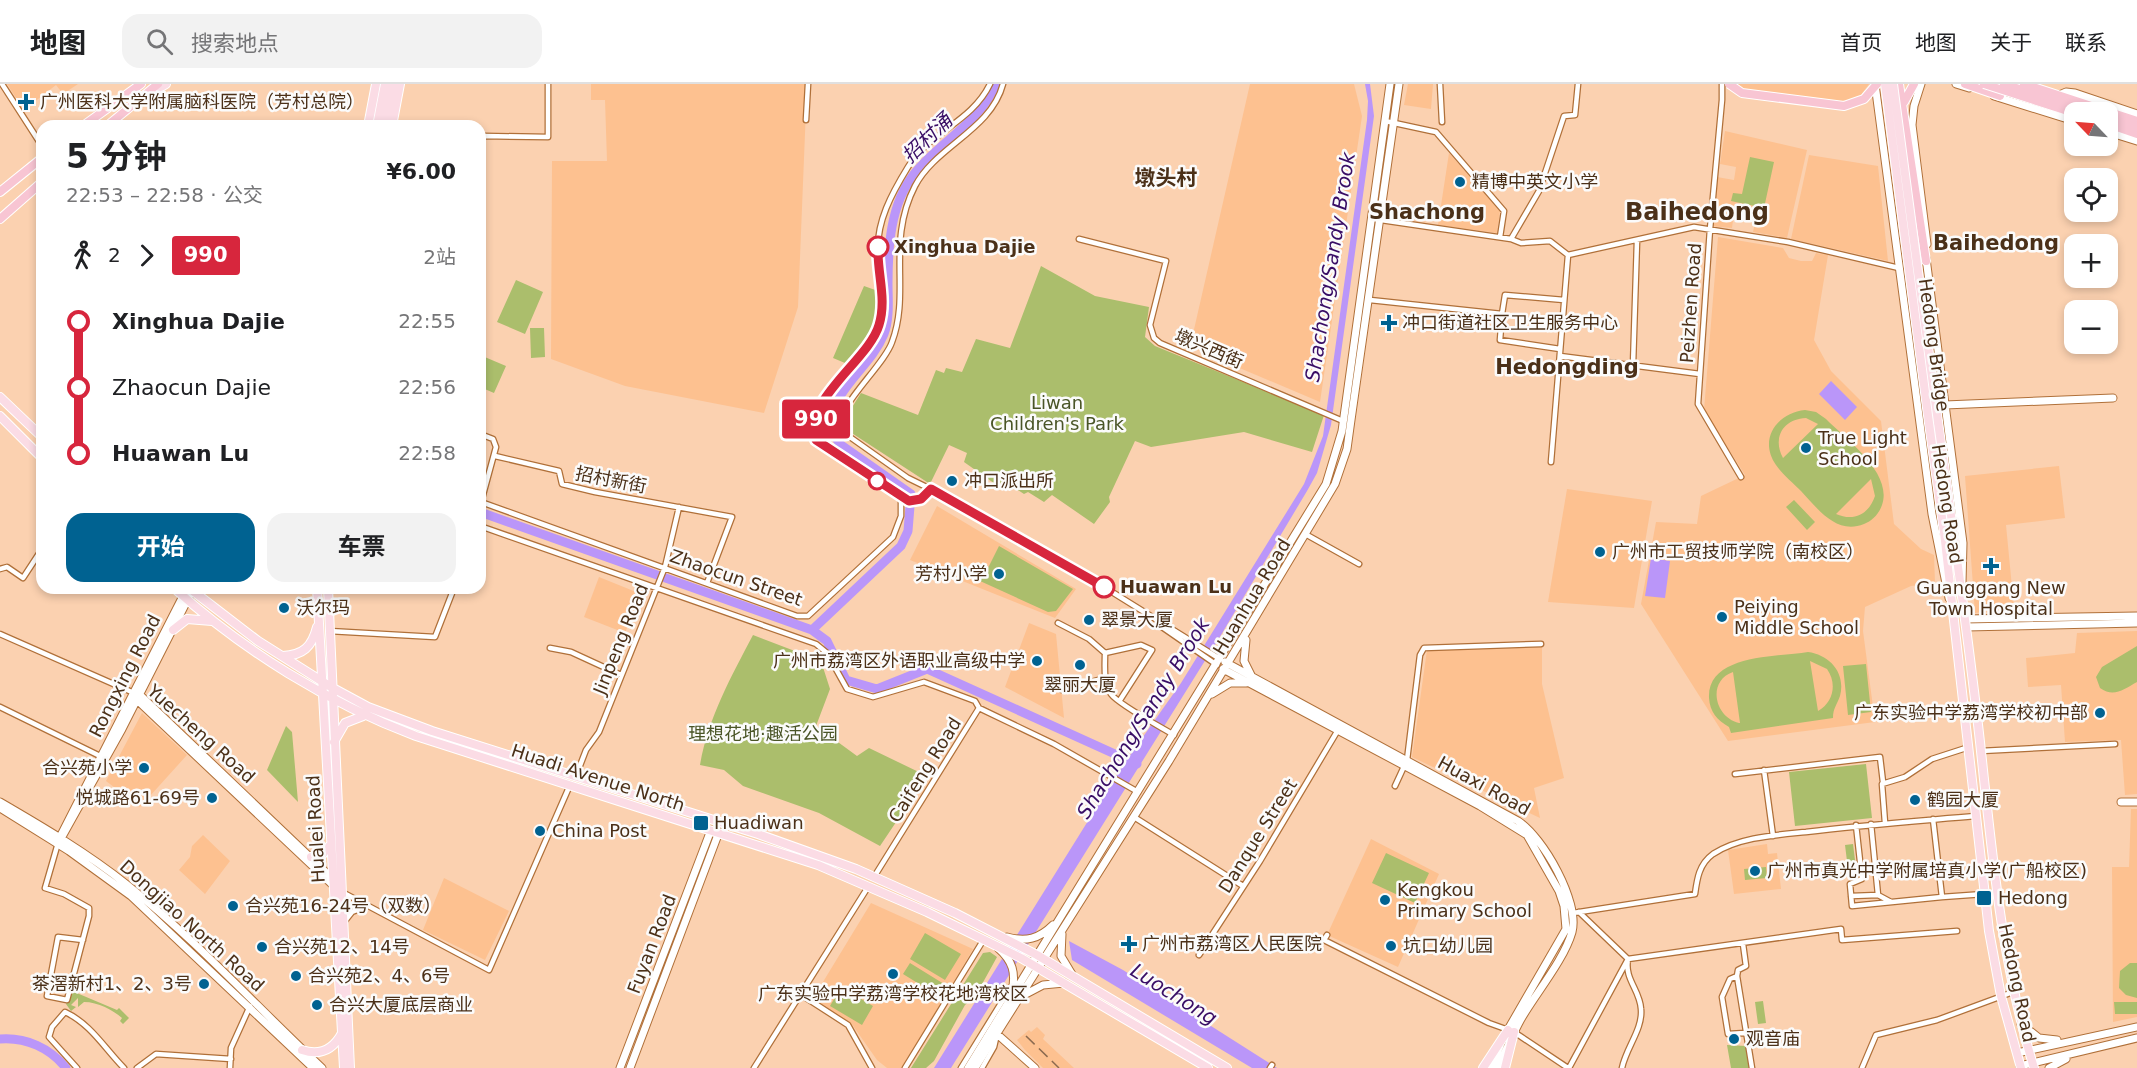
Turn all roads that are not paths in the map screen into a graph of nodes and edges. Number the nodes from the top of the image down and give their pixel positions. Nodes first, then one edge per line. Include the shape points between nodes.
1 (2, 84) edge
2 (133, 84) edge
3 (141, 84) edge
4 (158, 84) edge
5 (166, 84) edge
6 (376, 84) edge
7 (385, 84) edge
8 (392, 84) edge
9 (400, 84) edge
10 (548, 84) edge
11 (808, 84) edge
12 (990, 84) edge
13 (1003, 84) edge
14 (1390, 84) edge
15 (1399, 84) edge
16 (1440, 84) edge
17 (1578, 84) edge
18 (1722, 84) edge
19 (1729, 84) edge
20 (1876, 84) edge
21 (1885, 84) edge
22 (1893, 84) edge
23 (1899, 84) edge
24 (1914, 84) edge
25 (1921, 84) edge
26 (1956, 84) edge
27 (1965, 84) edge
28 (1984, 84) edge
29 (2005, 84) edge
30 (2024, 84) edge
31 (122, 96) junction
32 (2053, 99) junction
33 (2064, 103) edge
34 (135, 104) junction
35 (2061, 109) junction
36 (2064, 110) edge
37 (2052, 114) junction
38 (2137, 114) edge
39 (1903, 115) junction
40 (2064, 118) edge
41 (91, 120) edge
42 (115, 120) edge
43 (369, 120) edge
44 (378, 120) edge
45 (386, 120) edge
46 (393, 120) edge
47 (806, 120) dead end
48 (2118, 121) edge
49 (2137, 121) edge
50 (1389, 122) junction
51 (1442, 122) dead end
52 (2118, 127) edge
53 (2137, 128) edge
54 (2137, 134) edge
55 (2118, 135) edge
56 (486, 136) edge
57 (36, 137) edge
58 (2137, 141) edge
59 (36, 163) edge
60 (36, 187) edge
61 (0, 192) edge
62 (0, 219) edge
63 (1381, 220) junction
64 (1710, 229) junction
65 (1500, 237) junction
66 (1079, 239) dead end
67 (1511, 239) junction
68 (1636, 241) junction
69 (1568, 255) junction
70 (1926, 261) junction
71 (1899, 268) junction
72 (1928, 278) junction
73 (1901, 284) junction
74 (1370, 300) junction
75 (1564, 300) junction
76 (1502, 314) junction
77 (1560, 349) junction
78 (1560, 356) junction
79 (1633, 365) junction
80 (1700, 374) junction
81 (0, 397) edge
82 (2113, 398) dead end
83 (1945, 405) junction
84 (0, 416) edge
85 (1340, 420) junction
86 (36, 432) edge
87 (486, 437) edge
88 (36, 452) edge
89 (495, 456) junction
90 (1551, 462) dead end
91 (1741, 477) dead end
92 (486, 487) edge
93 (931, 489) junction
94 (903, 498) junction
95 (486, 506) edge
96 (679, 507) junction
97 (486, 528) edge
98 (1307, 535) junction
99 (36, 558) edge
100 (1359, 564) dead end
101 (664, 568) junction
102 (0, 569) edge
103 (707, 583) junction
104 (658, 584) junction
105 (1962, 589) junction
106 (181, 594) edge
107 (187, 594) edge
108 (196, 594) edge
109 (317, 594) edge
110 (328, 594) edge
111 (452, 594) edge
112 (185, 598) junction
113 (1951, 610) junction
114 (2137, 616) edge
115 (318, 620) junction
116 (214, 621) junction
117 (1058, 623) dead end
118 (1966, 623) junction
119 (2137, 624) edge
120 (173, 630) junction
121 (328, 631) junction
122 (0, 634) edge
123 (1247, 634) junction
124 (1541, 644) dead end
125 (549, 648) dead end
126 (1105, 653) junction
127 (283, 656) junction
128 (1215, 660) junction
129 (1227, 667) junction
130 (621, 675) junction
131 (1105, 678) junction
132 (1250, 680) junction
133 (323, 682) junction
134 (331, 687) junction
135 (1062, 690) dead end
136 (323, 694) junction
137 (137, 696) junction
138 (1208, 698) junction
139 (332, 700) junction
140 (1120, 700) junction
141 (0, 707) edge
142 (979, 708) junction
143 (363, 716) junction
144 (1338, 730) junction
145 (1174, 735) junction
146 (334, 743) junction
147 (2115, 744) dead end
148 (1966, 748) junction
149 (1981, 751) junction
150 (100, 756) junction
151 (1406, 763) junction
152 (1764, 770) junction
153 (1735, 774) dead end
154 (576, 776) junction
155 (1883, 782) junction
156 (570, 785) junction
157 (1395, 786) dead end
158 (1139, 792) junction
159 (0, 802) edge
160 (2121, 802) dead end
161 (2137, 802) edge
162 (0, 808) edge
163 (1975, 816) junction
164 (1134, 817) junction
165 (1933, 819) junction
166 (1885, 823) junction
167 (1871, 824) junction
168 (1856, 825) junction
169 (715, 831) junction
170 (1773, 836) junction
171 (60, 840) junction
172 (332, 843) junction
173 (310, 857) junction
174 (874, 877) junction
175 (1243, 886) junction
176 (337, 887) junction
177 (868, 887) junction
178 (1984, 894) junction
179 (1851, 896) junction
180 (1878, 896) junction
181 (1942, 897) junction
182 (1891, 902) junction
183 (367, 907) junction
184 (1576, 912) junction
185 (343, 925) junction
186 (1052, 929) junction
187 (1957, 931) dead end
188 (1062, 934) junction
189 (1327, 935) dead end
190 (1001, 936) junction
191 (83, 940) junction
192 (993, 944) junction
193 (1743, 944) junction
194 (1199, 955) dead end
195 (1041, 957) junction
196 (1628, 959) junction
197 (1035, 966) junction
198 (1073, 976) junction
199 (1737, 976) junction
200 (1069, 984) junction
201 (1016, 985) junction
202 (2013, 992) junction
203 (800, 994) junction
204 (2001, 996) junction
205 (1008, 997) junction
206 (1020, 998) junction
207 (250, 1006) junction
208 (2021, 1024) junction
209 (2137, 1027) edge
210 (1511, 1031) junction
211 (342, 1032) junction
212 (1745, 1033) junction
213 (997, 1034) junction
214 (2088, 1038) junction
215 (2137, 1038) edge
216 (2071, 1041) junction
217 (302, 1050) junction
218 (2029, 1050) junction
219 (2089, 1050) junction
220 (2079, 1052) junction
221 (2017, 1053) junction
222 (231, 1059) junction
223 (2033, 1065) edge
224 (2021, 1067) edge
225 (77, 1068) edge
226 (124, 1068) edge
227 (137, 1068) edge
228 (230, 1068) edge
229 (313, 1068) edge
230 (322, 1068) edge
231 (344, 1068) edge
232 (350, 1068) edge
233 (620, 1068) edge
234 (630, 1068) edge
235 (753, 1068) edge
236 (872, 1068) edge
237 (905, 1068) edge
238 (961, 1068) edge
239 (968, 1068) edge
240 (975, 1068) edge
241 (982, 1068) edge
242 (1035, 1068) edge
243 (1208, 1068) edge
244 (1227, 1068) edge
245 (1483, 1068) edge
246 (1490, 1068) edge
247 (1497, 1068) edge
248 (1505, 1068) edge
249 (1569, 1068) edge
250 (1622, 1068) edge
251 (1752, 1068) edge
252 (1862, 1068) edge
253 (2049, 1068) edge

1 - 57 street
2 - 31 main road
3 - 31 highway
4 - 34 highway
5 - 34 main road
6 - 43 main road
7 - 44 main road
8 - 45 main road
9 - 46 main road
10 - 56 street via 548,137
11 - 47 street
12 - 94 street via 971,111 911,161 888,204 880,226 878,253 882,295 879,327 831,389 813,432 824,447
13 - 93 street via 990,110 916,186 898,240 894,337 839,423 846,436
14 - 50 street, Huanhua Road
15 - 50 street, Huanhua Road
16 - 51 street
17 - 67 street via 1575,115 1564,116 1539,191
18 - 64 street, Peizhen Road
19 - 20 highway, bridge via 1742,93 1840,106 1860,101
20 - 71 street, Hedong Road
21 - 113 main road, Hedong Bridge, bridge
22 - 105 main road, Hedong Bridge, bridge
23 - 39 highway
24 - 39 highway via 1905,98
25 - 70 street, Hedong Road via 1912,125
26 - 37 street
27 - 35 highway, bridge
28 - 35 highway, bridge
29 - 32 street via 2046,100
29 - 33 highway, bridge
30 - 49 highway, bridge
31 - 41 highway
32 - 37 street
32 - 38 street via 2066,92 2075,93
34 - 42 highway
35 - 36 highway, bridge
37 - 40 street
39 - 70 highway
48 - 53 highway, bridge
50 - 63 street, Huanhua Road
50 - 65 street via 1436,132 1504,211
50 - 85 street, Huanhua Road
52 - 54 highway, bridge
55 - 58 street
59 - 61 highway
60 - 62 highway
63 - 65 street
63 - 74 street, Huanhua Road
64 - 68 street via 1694,228
64 - 71 street via 1788,242
64 - 80 street, Peizhen Road
65 - 67 street
66 - 85 street, 墩兴西街 via 1166,261 1150,325 1160,343
67 - 69 street via 1521,243 1550,241
68 - 69 street
68 - 79 street
69 - 75 street
70 - 72 street, Hedong Road
71 - 73 street, Hedong Road
72 - 73 street via 1913,272
72 - 83 street, Hedong Road
73 - 113 street, Hedong Road via 1932,514
74 - 76 street
74 - 98 street, Huanhua Road via 1347,449 1335,484
75 - 76 street via 1505,295
75 - 77 street
76 - 77 street via 1500,340
77 - 78 street
78 - 79 street
78 - 90 street
79 - 80 street
80 - 91 street, Peizhen Road via 1698,404
81 - 86 main road
82 - 83 street
83 - 105 street, Hedong Road via 1963,543
84 - 88 main road
85 - 128 street, Huanhua Road via 1332,470 1319,499
87 - 89 street via 495,441
89 - 92 street
89 - 96 street, 招村新街 via 559,471 562,484
93 - 94 street via 914,502
93 - 128 street via 1104,587
94 - 103 street, Zhaocun Street via 893,537 808,616 798,616
95 - 101 street, Zhaocun Street
96 - 101 street, Jinpeng Road
96 - 103 street, 招村新街 via 732,517
97 - 104 street
98 - 100 street
98 - 123 street, Huanhua Road
99 - 102 street via 23,578 7,567
101 - 103 street, Zhaocun Street
101 - 104 street, Jinpeng Road
104 - 130 street, Jinpeng Road
104 - 142 street via 675,596 816,644 827,653 848,689 873,697 924,682 975,701
105 - 118 main road, Hedong Road
106 - 112 main road, Huadi Avenue North
107 - 112 street, Rongxing Road
108 - 127 main road, Huadi Avenue North
109 - 115 main road, Hualei Road
110 - 121 main road, Hualei Road
111 - 121 street via 435,637
112 - 116 main road, Huadi Avenue North
112 - 120 street, Rongxing Road
112 - 137 street, Rongxing Road
113 - 148 main road, Hedong Road
114 - 118 street
115 - 127 main road via 310,645 297,655
115 - 133 main road, Hualei Road
116 - 120 main road via 187,619
116 - 136 main road, Huadi Avenue North
117 - 126 street via 1089,639
118 - 119 street
118 - 149 main road, Hedong Road
120 - 137 street, Rongxing Road
121 - 134 main road, Hualei Road
122 - 137 street
123 - 129 street, Huanhua Road
123 - 132 street via 1244,661
124 - 151 street via 1424,648
125 - 130 street via 571,652
126 - 131 street
126 - 140 street via 1141,645 1152,650
127 - 133 main road, Huadi Avenue North
128 - 129 street, Huaxi Road
128 - 145 street, Huanhua Road
129 - 132 street, Huaxi Road
129 - 138 street, Huanhua Road
130 - 154 street, Jinpeng Road via 599,732 586,750
131 - 135 street
131 - 140 street via 1112,694
132 - 138 street via 1230,683
132 - 144 street, Huaxi Road
132 - 151 street, Huaxi Road
133 - 134 main road, Huadi Avenue North
133 - 136 main road, Hualei Road
134 - 139 main road, Hualei Road
134 - 154 main road, Huadi Avenue North via 395,718
136 - 139 main road, Huadi Avenue North
136 - 172 main road, Hualei Road
137 - 150 street, Rongxing Road
137 - 171 street, Rongxing Road
137 - 173 street, Yuecheng Road
137 - 176 street, Yuecheng Road
138 - 164 street, Huanhua Road
139 - 143 main road, Huadi Avenue North
139 - 146 main road, Hualei Road
140 - 145 street
141 - 150 street
142 - 158 street, Caifeng Road
142 - 174 street, Caifeng Road
143 - 146 main road via 345,723
143 - 156 main road, Huadi Avenue North
144 - 151 street, Huaxi Road
144 - 175 street, Danque Street
145 - 158 street, Huanhua Road
146 - 176 main road, Hualei Road
147 - 149 street
148 - 155 street via 1932,759 1905,777
148 - 163 main road, Hedong Road
149 - 202 main road, Hedong Road via 2001,926
150 - 171 street, Rongxing Road
151 - 157 street
151 - 184 street, Huaxi Road via 1527,826 1546,852
151 - 210 street, Huaxi Road via 1520,829 1535,846 1558,891 1566,918 1563,935
152 - 153 street
152 - 155 street via 1880,757
152 - 170 street
154 - 174 main road, Huadi Avenue North via 758,834
155 - 166 street
156 - 169 main road, Huadi Avenue North
156 - 183 street via 489,970
158 - 186 street, Huanhua Road
159 - 171 street, Dongjiao North Road
160 - 161 street
162 - 171 street, Dongjiao North Road
163 - 165 street
163 - 178 main road, Hedong Road
164 - 175 street
164 - 188 street, Huanhua Road
165 - 166 street
165 - 181 street
166 - 167 street
167 - 168 street
167 - 180 street
168 - 170 street
168 - 179 street via 1862,879 1850,884
169 - 177 main road, Huadi Avenue North via 818,865
169 - 233 street, Fuyan Road
169 - 234 street, Fuyan Road
170 - 184 street via 1714,854 1701,869 1695,894
171 - 191 street via 45,888 89,908
171 - 207 street, Dongjiao North Road via 131,897
171 - 217 street, Dongjiao North Road via 147,901
172 - 173 main road via 322,855
172 - 176 main road, Hualei Road
173 - 176 street, Yuecheng Road
174 - 190 main road, Huadi Avenue North
175 - 194 street, Danque Street
176 - 183 street
176 - 185 main road, Hualei Road
176 - 211 main road, Hualei Road
177 - 192 main road, Huadi Avenue North
177 - 203 street
178 - 181 street
178 - 204 main road, Hedong Road
179 - 180 street
179 - 182 street via 1852,906
180 - 182 street
181 - 182 street
183 - 185 street via 352,912
184 - 196 street
184 - 210 street via 1568,941
185 - 232 main road, Hualei Road
186 - 190 street via 1032,939
186 - 195 street, Huanhua Road
187 - 193 street via 1842,940 1841,929
188 - 195 street, Huanhua Road
188 - 198 street via 1060,947
189 - 210 street via 1324,940
190 - 195 main road, Huadi Avenue North
191 - 191 street via 67,1000 47,996 58,937
192 - 197 main road, Huadi Avenue North
192 - 201 street via 1008,958
192 - 237 street
193 - 196 street
193 - 199 street via 1746,966 1738,970
195 - 197 street, Huanhua Road
195 - 198 main road, Huadi Avenue North
196 - 249 street
196 - 250 street via 1627,976 1641,1007
197 - 200 main road, Huadi Avenue North
197 - 201 street, Huanhua Road
197 - 206 street, Huanhua Road
198 - 200 main road
198 - 244 main road, Huadi Avenue North
199 - 212 street
199 - 212 street via 1730,979 1722,997 1728,1034
200 - 206 street via 1047,983
200 - 243 main road, Huadi Avenue North
201 - 205 street, Huanhua Road
202 - 204 street
202 - 208 main road, Hedong Road
203 - 235 street
203 - 236 street via 848,1024
204 - 221 main road, Hedong Road
204 - 252 street via 1937,1020 1876,1035
205 - 238 street
205 - 239 street, Huanhua Road
206 - 213 street, Huanhua Road
207 - 222 street via 231,1048
207 - 229 street, Dongjiao North Road
208 - 216 street via 2039,1038
208 - 218 main road, Hedong Road
209 - 214 street
210 - 245 main road
210 - 246 street
210 - 247 street
210 - 248 main road
210 - 249 street
211 - 217 main road via 327,1050
211 - 231 main road, Hualei Road
212 - 251 street
213 - 240 street, Huanhua Road
213 - 241 street
213 - 242 street
214 - 216 street
214 - 219 street via 2082,1043
215 - 219 street
216 - 218 street
217 - 230 street, Dongjiao North Road
218 - 221 street
218 - 223 main road, Hedong Road
219 - 220 street
220 - 223 street
220 - 253 street
221 - 224 main road, Hedong Road
222 - 227 street via 156,1054
222 - 228 street
223 - 224 street
225 - 226 street via 49,1037 65,1012 104,1042

